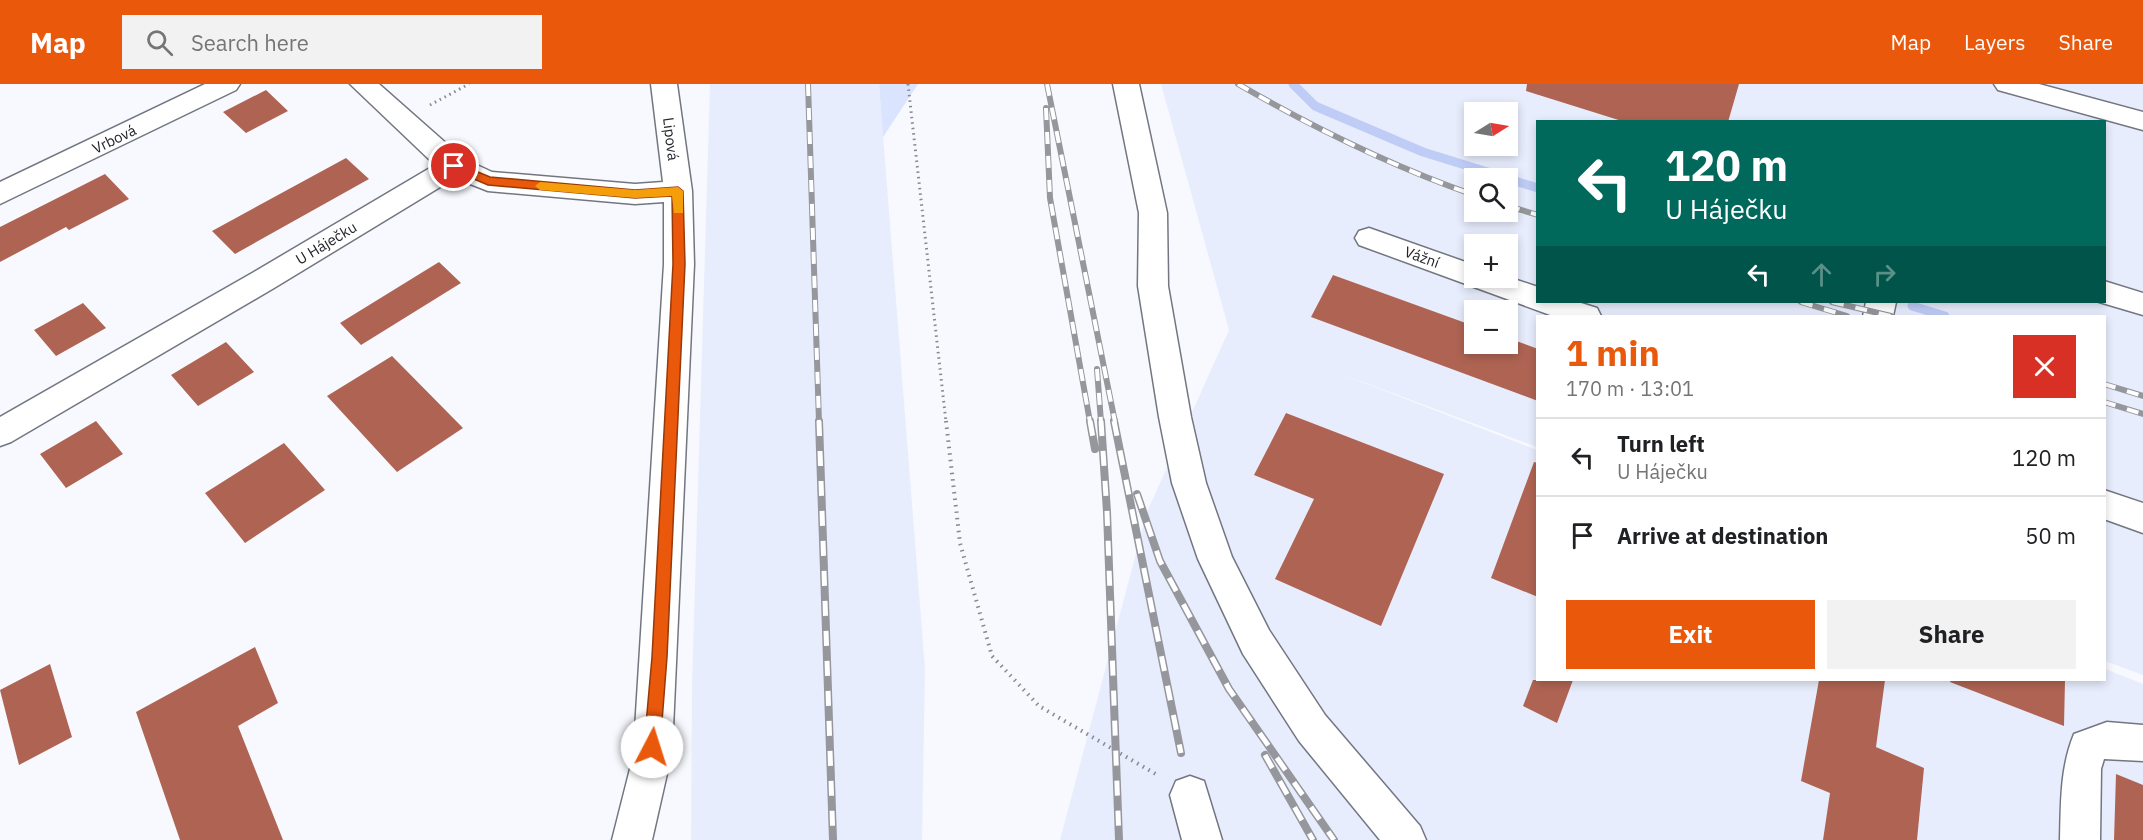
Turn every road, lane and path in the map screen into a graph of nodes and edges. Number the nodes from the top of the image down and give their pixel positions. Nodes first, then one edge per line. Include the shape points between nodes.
1 (227, 84) edge
2 (363, 84) edge
3 (469, 84) edge
4 (663, 84) edge
5 (908, 84) edge
6 (1126, 84) edge
7 (2007, 84) edge
8 (402, 119) junction
9 (2143, 121) edge
10 (454, 166) junction
11 (678, 191) junction
12 (0, 194) edge
13 (1369, 238) dead end
14 (1464, 273) edge
15 (1507, 288) edge
16 (2106, 293) edge
17 (1536, 298) edge
18 (1548, 303) edge
19 (2143, 304) edge
20 (1583, 315) edge
21 (0, 433) edge
22 (2106, 505) edge
23 (2143, 518) edge
24 (2143, 743) edge
25 (1190, 795) joint
26 (632, 840) edge
27 (1202, 840) edge
28 (1406, 840) edge
29 (2080, 840) edge

1 - 12 street, Vrbová
2 - 8 street
3 - 8 path
4 - 11 street, Lipová
5 - 25 path via 960,543 992,656 1039,706
6 - 28 street via 1153,213 1153,286 1176,417 1190,483 1215,559 1256,642 1312,728
7 - 9 street
8 - 10 street
10 - 11 street via 488,181 635,194
10 - 21 street, U Háječku
11 - 26 street, Lipová via 679,264 659,657 650,765
13 - 14 street, Vážní
15 - 17 street, Vážní
16 - 19 street
18 - 20 street
22 - 23 street
24 - 29 street via 2107,740 2088,747 2082,769
25 - 27 street

